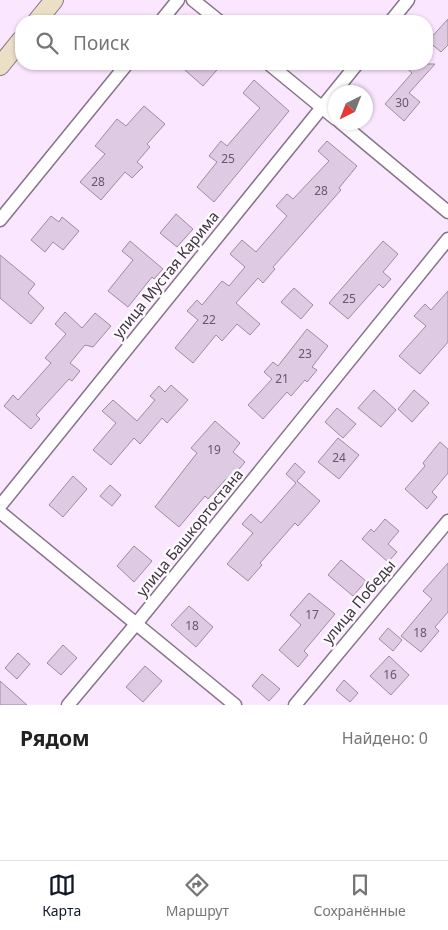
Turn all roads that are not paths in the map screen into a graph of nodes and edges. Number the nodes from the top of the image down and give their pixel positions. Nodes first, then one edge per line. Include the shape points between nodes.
1 (54, 0) edge
2 (178, 0) edge
3 (193, 0) edge
4 (408, 0) edge
5 (42, 15) edge
6 (166, 15) edge
7 (212, 15) edge
8 (396, 15) edge
9 (15, 47) edge
10 (0, 66) edge
11 (122, 70) edge
12 (276, 70) edge
13 (352, 70) edge
14 (322, 108) junction
15 (328, 113) edge
16 (350, 130) edge
17 (448, 212) edge
18 (0, 220) edge
19 (448, 239) edge
20 (0, 506) edge
21 (0, 512) edge
22 (448, 521) edge
23 (136, 624) junction
24 (68, 705) edge
25 (235, 705) edge
26 (294, 705) edge

1 - 5 main road
2 - 6 street
3 - 7 street
4 - 8 street
9 - 10 main road
11 - 18 street
12 - 14 street
13 - 14 street, улица Мустая Карима
14 - 15 street
14 - 20 street, улица Мустая Карима
16 - 17 street
19 - 23 street, улица Башкортостана
21 - 23 street
22 - 26 street, улица Победы
23 - 24 street, улица Башкортостана
23 - 25 street

